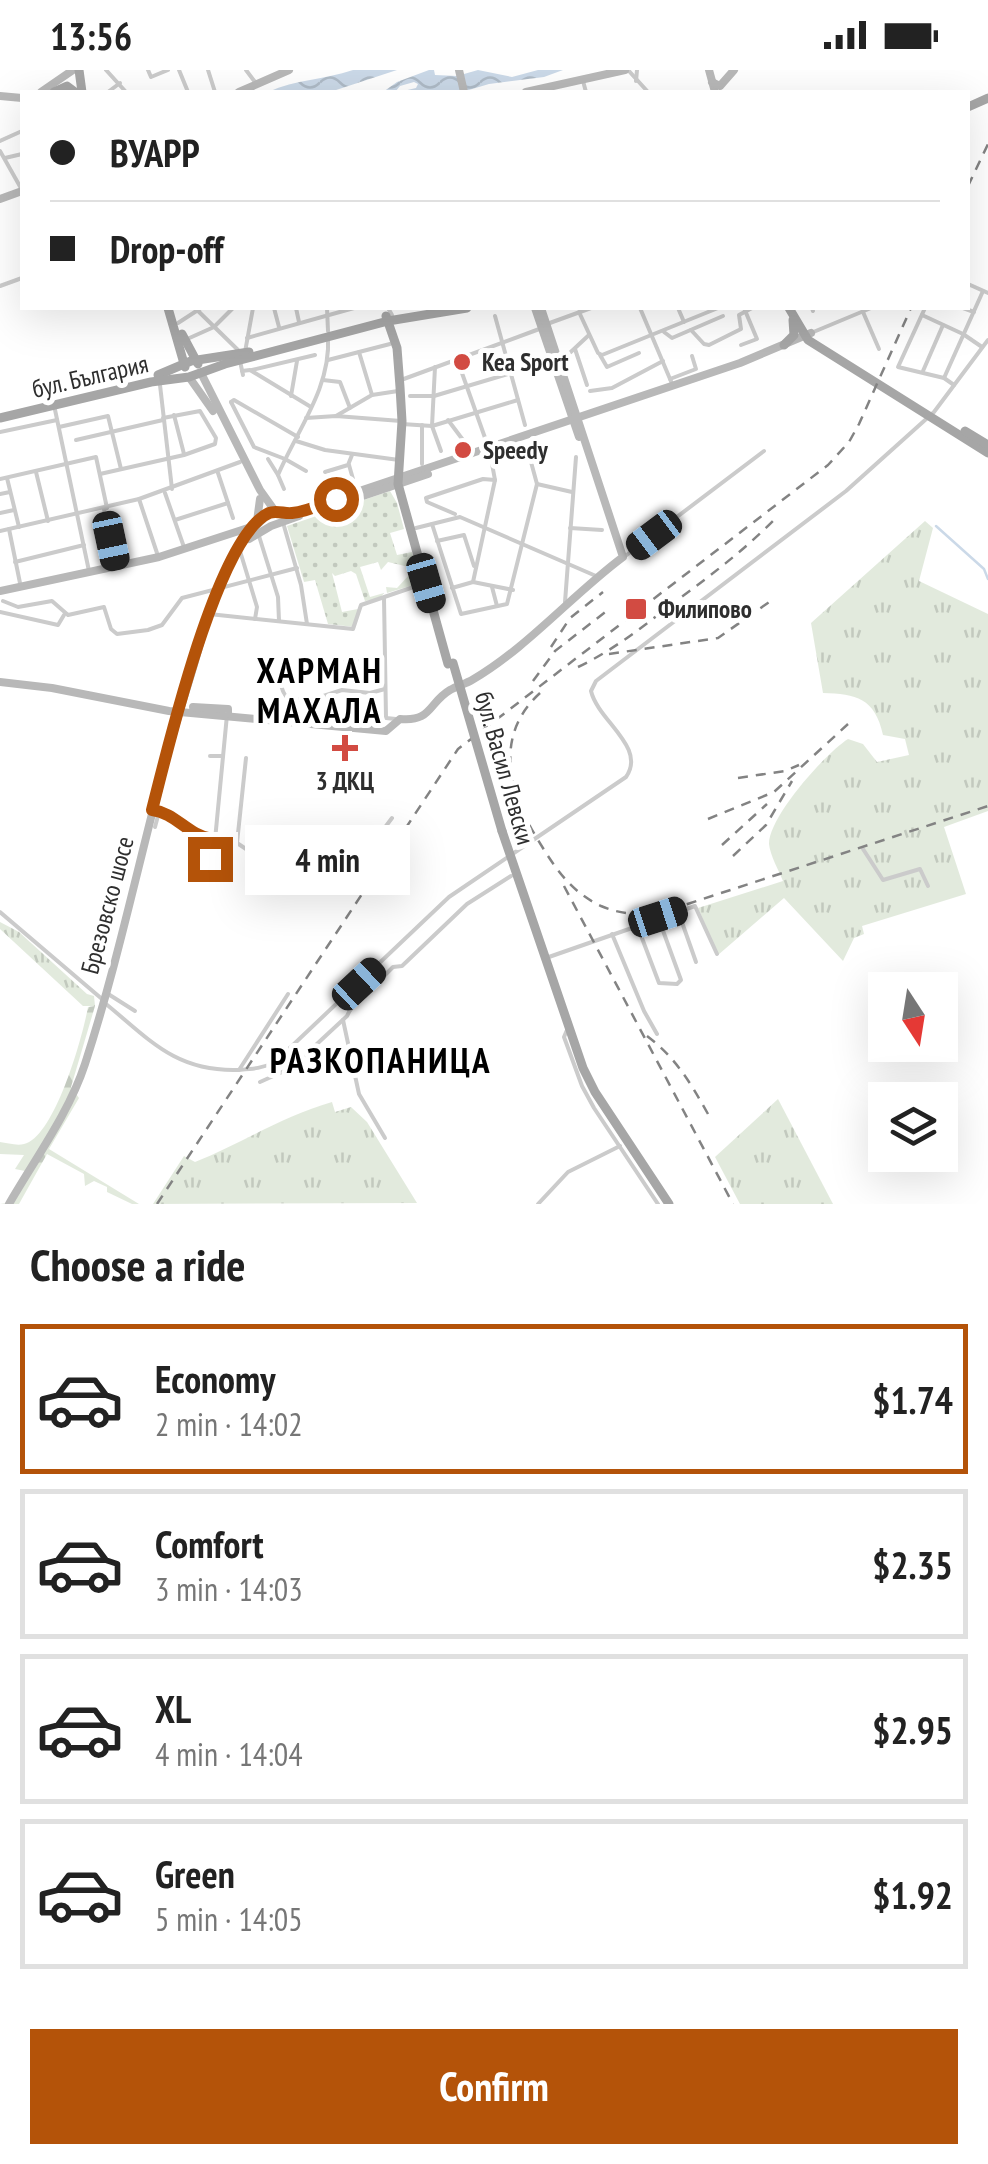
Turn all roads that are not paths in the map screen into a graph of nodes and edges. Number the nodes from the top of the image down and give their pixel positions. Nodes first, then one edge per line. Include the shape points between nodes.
1 (106, 70) edge
2 (148, 70) edge
3 (168, 70) edge
4 (246, 70) edge
5 (289, 70) edge
6 (627, 70) edge
7 (637, 70) edge
8 (707, 70) edge
9 (735, 70) edge
10 (77, 71) edge
11 (269, 74) edge
12 (636, 80) junction
13 (583, 81) junction
14 (120, 84) junction
15 (257, 84) junction
16 (44, 90) edge
17 (55, 90) edge
18 (111, 90) edge
19 (124, 90) edge
20 (244, 90) edge
21 (540, 90) edge
22 (585, 90) edge
23 (646, 90) edge
24 (714, 90) edge
25 (2, 155) edge
26 (20, 186) edge
27 (986, 292) edge
28 (171, 310) edge
29 (171, 310) edge
30 (195, 310) edge
31 (200, 310) edge
32 (231, 310) edge
33 (253, 310) edge
34 (275, 310) edge
35 (297, 310) edge
36 (327, 310) edge
37 (347, 310) edge
38 (421, 310) edge
39 (441, 310) edge
40 (539, 310) edge
41 (586, 310) edge
42 (641, 310) edge
43 (679, 310) edge
44 (713, 310) edge
45 (743, 310) edge
46 (744, 310) edge
47 (791, 310) edge
48 (792, 310) edge
49 (924, 310) edge
50 (968, 310) edge
51 (863, 311) joint
52 (580, 312) junction
53 (974, 312) junction
54 (388, 314) edge
55 (328, 315) junction
56 (922, 315) junction
57 (495, 316) dead end
58 (722, 316) dead end
59 (684, 322) junction
60 (178, 323) junction
61 (300, 323) junction
62 (943, 324) junction
63 (214, 326) junction
64 (544, 326) junction
65 (280, 329) junction
66 (691, 330) junction
67 (664, 332) junction
68 (328, 334) junction
69 (963, 334) junction
70 (589, 335) junction
71 (654, 336) junction
72 (810, 336) junction
73 (247, 338) junction
74 (185, 340) junction
75 (988, 340) edge
76 (502, 341) junction
77 (390, 344) dead end
78 (784, 345) junction
79 (741, 346) dead end
80 (982, 347) junction
81 (575, 349) junction
82 (879, 349) dead end
83 (359, 352) junction
84 (639, 353) dead end
85 (600, 354) junction
86 (315, 355) dead end
87 (692, 356) dead end
88 (298, 359) junction
89 (457, 359) junction
90 (242, 360) junction
91 (328, 360) junction
92 (197, 361) junction
93 (560, 362) junction
94 (663, 362) junction
95 (185, 365) junction
96 (435, 367) junction
97 (250, 370) junction
98 (922, 372) junction
99 (201, 373) junction
100 (511, 374) junction
101 (189, 377) junction
102 (944, 378) junction
103 (159, 380) junction
104 (323, 380) junction
105 (400, 383) junction
106 (671, 383) junction
107 (954, 385) junction
108 (466, 386) junction
109 (372, 395) junction
110 (291, 396) junction
111 (410, 396) dead end
112 (434, 396) junction
113 (518, 400) junction
114 (54, 404) junction
115 (311, 407) junction
116 (350, 408) junction
117 (475, 412) junction
118 (932, 413) junction
119 (0, 415) edge
120 (174, 415) junction
121 (336, 416) junction
122 (306, 418) junction
123 (163, 419) junction
124 (57, 420) junction
125 (448, 420) junction
126 (577, 421) junction
127 (404, 422) junction
128 (422, 425) junction
129 (524, 425) dead end
130 (432, 426) junction
131 (58, 427) junction
132 (0, 432) edge
133 (112, 432) junction
134 (297, 439) junction
135 (76, 440) dead end
136 (988, 445) edge
137 (441, 451) dead end
138 (489, 451) junction
139 (528, 451) dead end
140 (764, 451) dead end
141 (353, 454) junction
142 (473, 454) junction
143 (988, 454) edge
144 (184, 456) junction
145 (576, 457) dead end
146 (268, 459) dead end
147 (285, 459) junction
148 (167, 460) junction
149 (399, 460) junction
150 (240, 462) junction
151 (349, 463) junction
152 (67, 464) junction
153 (422, 464) dead end
154 (120, 469) junction
155 (36, 471) junction
156 (306, 471) dead end
157 (218, 472) junction
158 (325, 472) dead end
159 (100, 474) junction
160 (278, 475) junction
161 (7, 477) junction
162 (0, 479) edge
163 (353, 479) dead end
164 (495, 480) junction
165 (400, 481) junction
166 (538, 484) junction
167 (172, 489) junction
168 (284, 489) dead end
169 (165, 491) junction
170 (10, 492) junction
171 (573, 492) junction
172 (0, 494) edge
173 (260, 498) junction
174 (139, 499) junction
175 (228, 503) junction
176 (106, 508) junction
177 (14, 510) junction
178 (275, 512) junction
179 (0, 513) edge
180 (77, 514) junction
181 (455, 514) dead end
182 (264, 517) junction
183 (233, 518) dead end
184 (175, 520) junction
185 (48, 521) junction
186 (432, 524) junction
187 (278, 525) junction
188 (256, 526) junction
189 (19, 527) junction
190 (486, 527) junction
191 (416, 528) junction
192 (570, 528) junction
193 (9, 529) junction
194 (602, 530) dead end
195 (0, 531) edge
196 (242, 534) junction
197 (259, 536) dead end
198 (437, 541) junction
199 (524, 544) junction
200 (560, 544) dead end
201 (84, 546) junction
202 (569, 546) junction
203 (238, 549) junction
204 (185, 550) junction
205 (159, 557) junction
206 (620, 558) junction
207 (15, 562) junction
208 (568, 563) junction
209 (116, 566) junction
210 (297, 568) junction
211 (476, 570) junction
212 (89, 572) junction
213 (272, 575) junction
214 (601, 578) junction
215 (249, 582) junction
216 (428, 582) junction
217 (473, 582) junction
218 (492, 586) junction
219 (20, 587) junction
220 (452, 588) junction
221 (218, 590) junction
222 (514, 590) junction
223 (2, 596) edge
224 (384, 598) junction
225 (497, 606) junction
226 (564, 608) junction
227 (0, 612) edge
228 (64, 614) junction
229 (209, 614) junction
230 (256, 619) junction
231 (279, 621) junction
232 (307, 624) junction
233 (386, 660) junction
234 (0, 680) edge
235 (385, 689) junction
236 (180, 709) junction
237 (228, 712) junction
238 (400, 719) junction
239 (210, 756) dead end
240 (223, 756) junction
241 (246, 758) dead end
242 (156, 810) junction
243 (392, 818) dead end
244 (155, 827) dead end
245 (380, 834) junction
246 (213, 839) junction
247 (237, 843) junction
248 (352, 848) junction
249 (863, 849) dead end
250 (266, 852) junction
251 (508, 857) junction
252 (210, 859) dead end
253 (277, 872) dead end
254 (511, 876) junction
255 (928, 886) dead end
256 (678, 911) junction
257 (0, 912) edge
258 (658, 917) junction
259 (637, 925) junction
260 (612, 934) junction
261 (717, 954) dead end
262 (546, 958) junction
263 (696, 962) dead end
264 (288, 994) dead end
265 (103, 997) junction
266 (342, 1000) junction
267 (135, 1010) dead end
268 (350, 1010) junction
269 (342, 1020) junction
270 (568, 1029) junction
271 (657, 1034) dead end
272 (240, 1070) junction
273 (260, 1082) dead end
274 (385, 1138) dead end
275 (620, 1146) junction
276 (9, 1204) edge
277 (538, 1204) edge
278 (663, 1204) edge

1 - 14 street
2 - 3 street via 150,77
4 - 15 street
5 - 11 main road
6 - 12 street
6 - 13 main road
7 - 12 street
8 - 24 main road
9 - 24 main road
10 - 16 main road
10 - 17 main road
11 - 15 main road
12 - 23 street
13 - 21 main road
13 - 22 street
14 - 18 street
14 - 19 street
15 - 20 main road
25 - 26 street
27 - 53 street
28 - 60 main road
29 - 95 main road
30 - 60 street
31 - 63 street
32 - 63 street
33 - 73 street
34 - 65 street
35 - 61 street
36 - 55 street
37 - 55 street
38 - 54 main road
39 - 54 main road
40 - 64 main road
41 - 52 street
42 - 71 street
43 - 59 street
44 - 59 street
45 - 66 street via 741,329 709,345
46 - 79 street via 757,339
47 - 78 main road via 794,332
48 - 72 main road
49 - 56 street
50 - 53 street
51 - 72 street
51 - 82 street
52 - 64 street
52 - 70 street
53 - 69 street
54 - 68 main road
54 - 105 main road, бул. Васил Левски
55 - 61 street
55 - 68 street
56 - 62 street
56 - 98 street via 898,366
57 - 76 street
58 - 66 street
59 - 67 street
60 - 74 main road
61 - 65 street
62 - 69 street
62 - 98 street
63 - 74 street
63 - 90 street
64 - 76 street
64 - 93 main road
64 - 126 main road
65 - 73 street
66 - 67 street via 669,338
67 - 71 street
68 - 90 main road
68 - 91 street
69 - 80 street
69 - 102 street
70 - 81 street
70 - 85 street
71 - 85 street
71 - 94 street
72 - 78 main road
72 - 118 main road
72 - 126 main road via 748,366
73 - 90 street
74 - 92 main road
75 - 80 street
76 - 89 street
76 - 100 street
77 - 83 street
78 - 106 main road
80 - 107 street
81 - 93 street
81 - 94 street via 588,388 612,388
83 - 91 street
83 - 109 street
84 - 85 street via 608,367
86 - 88 street
87 - 106 street via 696,368
88 - 97 street
88 - 110 street
89 - 96 street
89 - 108 street
90 - 92 main road
90 - 97 street
90 - 99 main road
91 - 104 street
92 - 95 main road
92 - 99 main road
93 - 126 main road
94 - 106 street
95 - 101 main road
95 - 119 main road
96 - 105 street
96 - 112 street
97 - 110 street
98 - 102 street
99 - 101 main road, бул. България
99 - 178 main road
100 - 108 street
100 - 113 street
101 - 103 main road, бул. България
101 - 150 main road
102 - 107 street
103 - 114 main road, бул. България
103 - 123 street
104 - 115 street
104 - 116 street via 340,382
105 - 109 street
105 - 127 main road, бул. Васил Левски
106 - 126 main road
107 - 118 street
108 - 112 street
108 - 117 street
109 - 116 street
110 - 115 street
111 - 112 street
112 - 130 street
113 - 117 street
113 - 129 street
114 - 119 main road, бул. България
114 - 124 street
115 - 122 street
116 - 121 street
117 - 125 street
117 - 138 street
118 - 136 main road
118 - 143 main road
118 - 251 street via 834,502 596,681 592,696 632,753 630,772
120 - 123 street
120 - 144 street
120 - 144 street via 204,414 216,440
121 - 122 street
121 - 127 street
122 - 134 street
123 - 133 street
123 - 148 street
124 - 131 street
124 - 132 street
125 - 130 street
125 - 142 street
126 - 138 main road
126 - 206 main road
127 - 128 street
127 - 149 main road, бул. Васил Левски
127 - 165 main road, бул. Васил Левски
128 - 130 street
128 - 153 street
130 - 137 street
131 - 133 street via 107,416
131 - 152 street
133 - 135 street
133 - 154 street
134 - 141 street
134 - 147 street
134 - 147 street via 231,402 254,448
138 - 142 main road
138 - 164 street
138 - 165 main road
139 - 166 street
140 - 206 street
141 - 149 street
141 - 151 street
142 - 165 main road
144 - 148 street
145 - 171 street
146 - 160 street
147 - 156 street
147 - 160 street
148 - 154 street
148 - 167 street
149 - 165 main road, бул. Васил Левски
150 - 157 street
150 - 173 main road
151 - 158 street
151 - 163 street
152 - 155 street
152 - 159 street via 96,458
152 - 180 street
154 - 159 street
155 - 161 street
155 - 185 street
157 - 167 street
157 - 175 street
159 - 176 street
160 - 168 street
161 - 162 street
161 - 170 street
164 - 181 street via 425,499
164 - 190 street
165 - 178 main road via 296,512
165 - 187 main road, Брезовско шосе
165 - 191 main road, бул. Васил Левски
165 - 216 main road, бул. Васил Левски
166 - 171 street
166 - 199 street
167 - 169 street
169 - 174 street
169 - 184 street
170 - 172 street
170 - 177 street
171 - 192 street
173 - 182 main road
173 - 188 main road
174 - 176 street
174 - 205 street
175 - 183 street
175 - 184 street
176 - 180 street
176 - 209 street
177 - 179 street
177 - 189 street
178 - 182 main road
178 - 187 main road
180 - 185 street
180 - 201 street
182 - 187 main road
182 - 188 main road
184 - 204 street
185 - 189 street
186 - 190 street via 460,516
186 - 191 street
186 - 198 street
187 - 203 main road, Брезовско шосе
187 - 210 street
188 - 196 main road
189 - 193 street
190 - 199 street
190 - 211 street
191 - 216 main road, бул. Васил Левски
192 - 194 street
192 - 202 street
193 - 195 street
193 - 207 street
196 - 203 main road, Брезовско шосе
196 - 204 main road
197 - 213 street
198 - 211 street via 464,536
198 - 220 street
199 - 208 street
199 - 222 street
200 - 202 street
201 - 207 street
201 - 212 street
202 - 208 street
203 - 215 street
203 - 221 main road, Брезовско шосе
204 - 205 main road
205 - 209 main road
206 - 214 main road
207 - 219 street
208 - 214 street
208 - 226 street
209 - 212 main road
210 - 213 street
210 - 232 street
211 - 217 street
212 - 219 main road
213 - 215 street
213 - 231 street
214 - 226 main road
215 - 221 street
215 - 230 street
216 - 224 street
216 - 251 main road, бул. Васил Левски, bridge
217 - 218 street
217 - 220 street
218 - 222 street
218 - 225 street
219 - 223 main road
220 - 225 street via 460,614
221 - 228 street via 181,598 162,625 130,634 111,629 104,607
221 - 229 main road, Брезовско шосе
222 - 225 street via 507,604
223 - 228 street via 18,607 52,601
224 - 232 street via 362,605 353,629
224 - 233 street
226 - 238 main road via 473,679 448,690 421,718
227 - 228 street via 58,625
229 - 230 street
229 - 236 main road, Брезовско шосе
230 - 231 street
231 - 232 street
233 - 235 street
233 - 235 street via 285,666 282,682 288,699
234 - 236 main road
235 - 238 street via 386,718
236 - 237 main road
236 - 242 main road, Брезовско шосе
237 - 238 main road via 386,731
237 - 240 street
239 - 240 street
240 - 246 street
241 - 247 street
242 - 244 street
242 - 246 street via 196,836
242 - 265 main road, Брезовско шосе
243 - 245 street
245 - 248 street via 375,830
245 - 248 street via 362,857
246 - 247 street
246 - 252 street
247 - 250 street
248 - 250 street via 334,857
249 - 255 street via 883,880 920,869
250 - 253 street via 264,871
251 - 254 main road, бул. Васил Левски
251 - 262 main road, бул. Васил Левски
251 - 266 street via 449,897
254 - 268 street via 467,904
254 - 270 main road, бул. Васил Левски
256 - 258 street
256 - 261 street via 695,906
256 - 263 street
257 - 265 street
258 - 259 street
258 - 259 street via 678,967 677,984 660,984
259 - 260 street
260 - 262 street
260 - 271 street
262 - 270 main road, бул. Васил Левски
264 - 272 street
265 - 267 street
265 - 272 street via 176,1060
265 - 276 main road, Брезовско шосе via 74,1090
266 - 268 street
266 - 272 street via 272,1064
268 - 269 street
269 - 273 street via 291,1068
269 - 274 street via 359,1094
270 - 275 street via 564,1037 582,1086
270 - 278 main road, бул. Васил Левски via 591,1094
275 - 277 street via 568,1172
275 - 278 street

